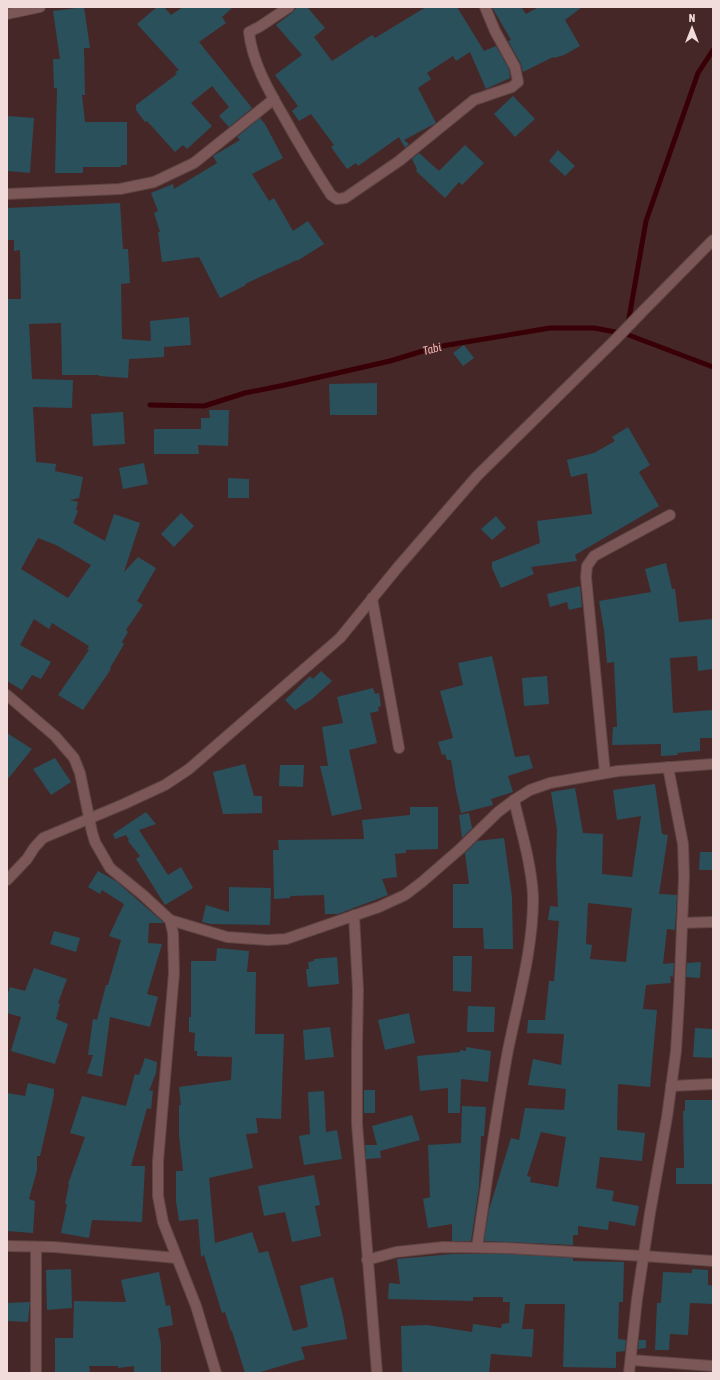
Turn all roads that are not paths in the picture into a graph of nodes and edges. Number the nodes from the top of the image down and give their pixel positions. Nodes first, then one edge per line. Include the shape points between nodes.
1 (40, 7) edge
2 (289, 7) edge
3 (485, 7) edge
4 (7, 14) edge
5 (274, 99) junction
6 (7, 194) edge
7 (713, 240) edge
8 (670, 515) dead end
9 (372, 598) junction
10 (7, 695) edge
11 (399, 748) dead end
12 (713, 764) edge
13 (668, 767) junction
14 (605, 773) junction
15 (514, 800) junction
16 (90, 818) junction
17 (7, 880) edge
18 (354, 915) junction
19 (170, 920) junction
20 (713, 922) edge
21 (682, 923) junction
22 (713, 1084) edge
23 (671, 1086) junction
24 (7, 1246) edge
25 (36, 1247) junction
26 (477, 1247) junction
27 (644, 1256) junction
28 (177, 1258) junction
29 (367, 1260) junction
30 (713, 1261) edge
31 (631, 1360) junction
32 (713, 1366) edge
33 (36, 1373) edge
34 (216, 1373) edge
35 (377, 1373) edge
36 (629, 1373) edge

1 - 4 street
2 - 5 street via 249,32 250,44
3 - 5 street via 514,67 518,82 512,87 474,100 399,161 346,198 337,199 331,195 306,158
5 - 6 street via 194,163 154,182 120,189
7 - 9 street via 478,476
8 - 14 street via 594,556 587,566 589,622
9 - 11 street
9 - 16 street via 340,638 189,769 165,785
10 - 16 street via 55,736 74,758
12 - 13 street
13 - 14 street
13 - 21 street via 683,844
14 - 15 street via 550,783 530,790
15 - 18 street via 405,895
15 - 26 street via 530,865 533,895 530,941 508,1051
16 - 17 street via 43,838
16 - 19 street via 95,842 110,868
18 - 19 street via 286,939 268,940 227,937
18 - 29 street via 358,990 357,1124
19 - 28 street via 173,933 174,973 158,1161 158,1196 163,1222
20 - 21 street
21 - 23 street via 677,1036
22 - 23 street
23 - 27 street
24 - 25 street
25 - 28 street
25 - 33 street
26 - 27 street
26 - 29 street via 443,1247 396,1252
27 - 30 street
27 - 31 street
28 - 34 street via 196,1306
29 - 35 street
31 - 32 street
31 - 36 street

